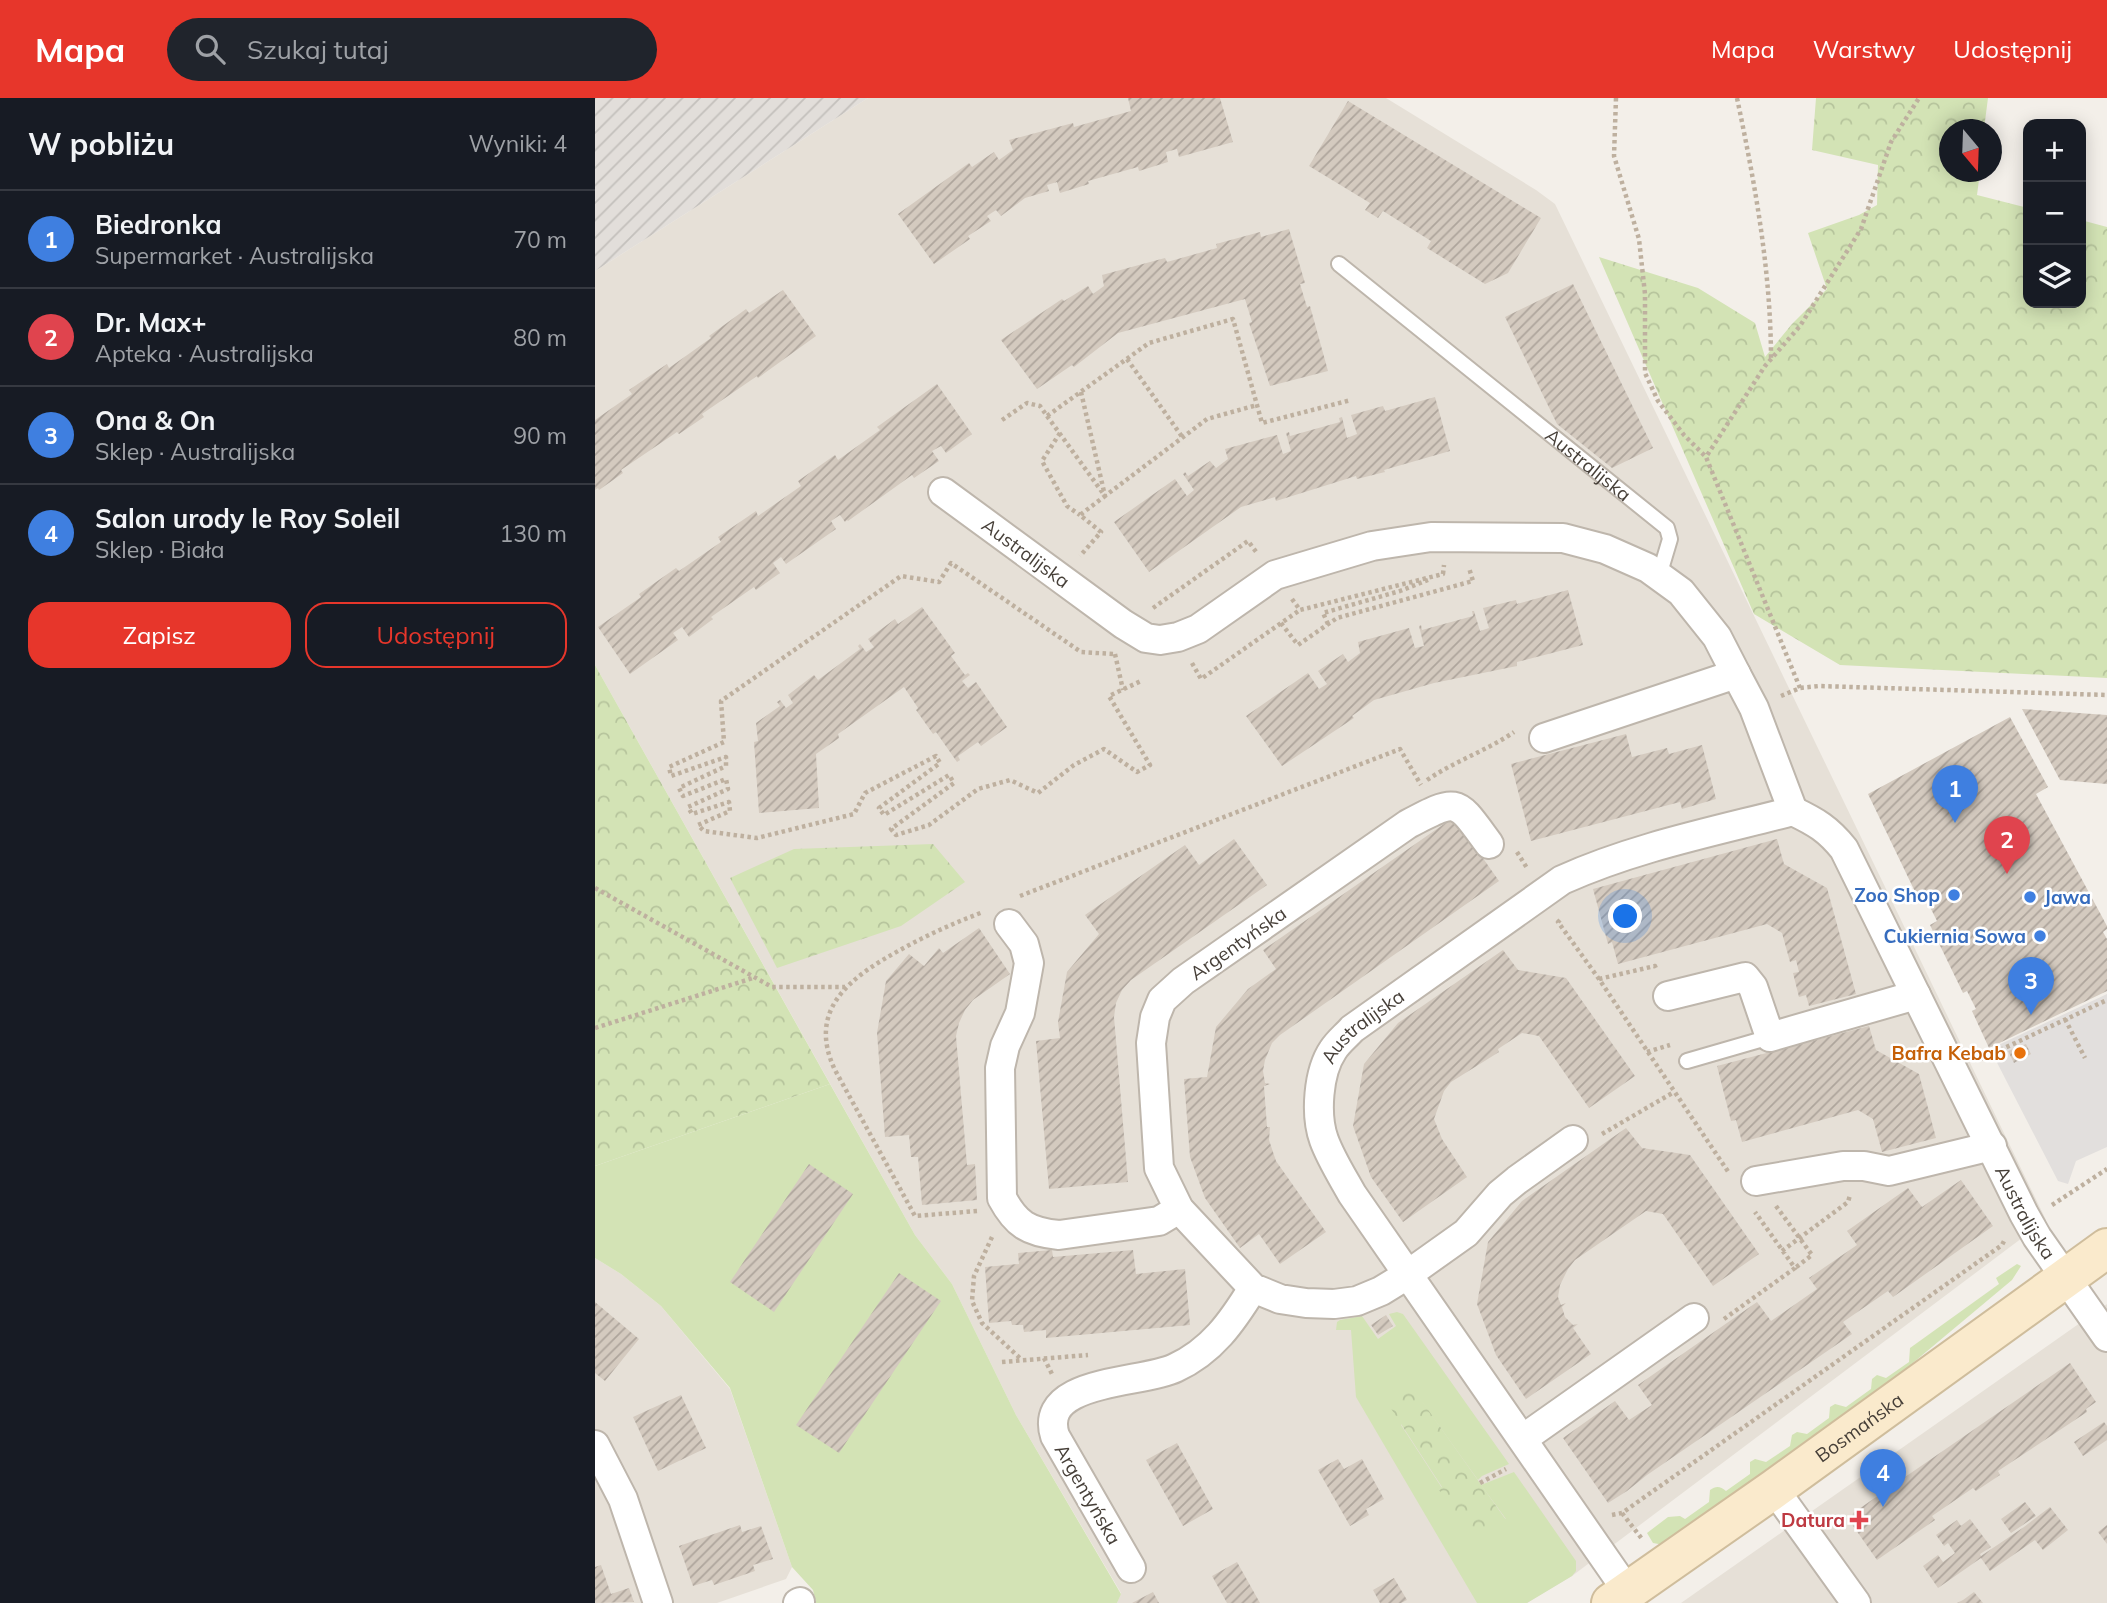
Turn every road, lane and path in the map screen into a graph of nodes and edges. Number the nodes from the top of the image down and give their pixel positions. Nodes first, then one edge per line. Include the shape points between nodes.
1 (1616, 98) edge
2 (1737, 98) edge
3 (1919, 98) edge
4 (1339, 264) dead end
5 (1127, 359) junction
6 (1771, 360) junction
7 (1081, 392) junction
8 (1351, 400) dead end
9 (1257, 405) junction
10 (1047, 416) junction
11 (1002, 420) dead end
12 (1060, 433) junction
13 (1183, 438) junction
14 (1706, 457) junction
15 (943, 492) dead end
16 (1105, 496) junction
17 (1080, 515) junction
18 (1468, 566) dead end
19 (1443, 574) dead end
20 (1659, 576) junction
21 (1060, 578) junction
22 (1300, 610) dead end
23 (1281, 624) junction
24 (1328, 624) junction
25 (1178, 637) junction
26 (1115, 654) dead end
27 (1737, 674) junction
28 (1141, 681) dead end
29 (1800, 688) junction
30 (2107, 695) edge
31 (1754, 708) junction
32 (1544, 738) joint
33 (1415, 774) dead end
34 (1420, 784) dead end
35 (1793, 811) junction
36 (1489, 844) dead end
37 (595, 888) edge
38 (1002, 912) junction
39 (1569, 915) dead end
40 (754, 978) junction
41 (1599, 979) junction
42 (845, 986) junction
43 (1916, 995) junction
44 (1668, 996) joint
45 (2107, 1000) edge
46 (2065, 1019) junction
47 (595, 1028) edge
48 (1770, 1037) junction
49 (2085, 1058) dead end
50 (1981, 1059) dead end
51 (1687, 1061) dead end
52 (1674, 1092) junction
53 (1573, 1140) joint
54 (1992, 1146) junction
55 (1856, 1166) junction
56 (2107, 1169) edge
57 (1746, 1181) junction
58 (1179, 1209) junction
59 (1754, 1210) dead end
60 (959, 1212) dead end
61 (2015, 1225) junction
62 (992, 1230) dead end
63 (1800, 1238) junction
64 (2107, 1248) edge
65 (1782, 1251) junction
66 (1795, 1268) junction
67 (1407, 1275) junction
68 (2064, 1277) junction
69 (1253, 1288) junction
70 (1704, 1322) joint
71 (2107, 1337) edge
72 (1095, 1354) dead end
73 (1022, 1360) junction
74 (1002, 1362) dead end
75 (595, 1445) edge
76 (1520, 1451) junction
77 (1480, 1483) dead end
78 (1775, 1489) junction
79 (1607, 1515) dead end
80 (1131, 1568) dead end
81 (1620, 1597) edge
82 (658, 1603) edge
83 (1856, 1603) edge

1 - 14 path via 1614,156 1641,253 1645,373 1658,401
2 - 6 path via 1757,193 1771,314
3 - 6 path via 1891,142 1861,229 1800,327
4 - 20 lane, Australijska via 1667,528 1670,539
5 - 7 path
5 - 9 path via 1149,343 1233,319
5 - 13 path
6 - 14 path
7 - 10 path
7 - 16 path
8 - 9 path via 1262,423
9 - 13 path via 1207,419
10 - 11 path via 1040,406 1027,403
10 - 12 path
12 - 16 path
12 - 17 path via 1042,461 1067,506
13 - 16 path
14 - 29 path
15 - 21 street, Australijska
16 - 17 path
17 - 21 path via 1101,532
18 - 24 path via 1473,581
19 - 24 path via 1400,592 1324,613
20 - 25 street, Australijska via 1605,548 1563,538 1431,537 1372,546 1275,575 1198,629
20 - 27 street, Australijska via 1681,592 1717,637
21 - 25 street, Australijska via 1146,638
22 - 23 path
23 - 24 path via 1298,645
23 - 25 path via 1201,679
26 - 28 path via 1081,652 951,563 939,582 901,576 721,701 724,742 669,767 671,776 726,757 726,766 678,788 683,796 726,779 727,789 688,807 692,814 729,802 730,811 698,825 703,831 757,838 854,814 865,793 936,756 940,763 879,808 884,815 949,775 954,783 891,829 896,835 929,825 978,789 1010,780 1038,793 1104,749 1137,772 1150,765 1109,695
27 - 31 street, Australijska
27 - 32 street
29 - 30 path
29 - 31 path
31 - 35 street, Australijska
32 - 34 path via 1530,727 1517,731
33 - 38 path via 1400,749 1153,843
35 - 43 street, Australijska via 1824,827 1844,849
35 - 67 street, Australijska via 1629,854 1562,880 1352,1030 1333,1049 1319,1088 1323,1137 1352,1194
36 - 58 street, Argentyńska via 1464,810 1450,805 1433,811 1408,824 1162,1000 1151,1043 1159,1168
37 - 40 path
38 - 42 path via 936,930
38 - 58 street via 1024,944 1029,963 1020,1013 1000,1068 1002,1198 1011,1215 1042,1234 1059,1235 1159,1221
39 - 41 path via 1558,922
40 - 42 path via 772,987
40 - 47 path
41 - 44 path via 1655,966
41 - 52 path
42 - 60 path via 824,1031 827,1055 915,1216
43 - 48 street
43 - 54 street, Australijska
44 - 48 street via 1745,977 1753,987
45 - 46 path
46 - 49 path
46 - 50 path
48 - 51 lane
52 - 53 path via 1599,1136
52 - 57 path
53 - 67 street, Argentyńska via 1517,1180 1465,1233
54 - 55 street, Australijska via 1889,1171
54 - 61 street, Australijska
55 - 57 street, Australijska
55 - 63 path via 1848,1202
56 - 61 path via 2047,1208 2035,1207
57 - 63 path
58 - 69 street, Argentyńska
59 - 65 path
61 - 68 street, Australijska
61 - 79 path via 2002,1245 1622,1513
62 - 73 path via 992,1240 974,1276 972,1301 982,1323
63 - 65 path
63 - 66 path via 1812,1255
64 - 68 street, Bosmańska
65 - 66 path
66 - 70 path
67 - 69 street, Argentyńska via 1381,1292 1334,1304 1293,1301
67 - 76 street, Australijska
68 - 71 street, Australijska
68 - 78 street, Bosmańska
69 - 80 street, Argentyńska via 1230,1325 1209,1347 1173,1369 1080,1392 1054,1412 1055,1436
70 - 76 street via 1632,1359
72 - 73 path
73 - 74 path
75 - 82 street via 623,1499
76 - 77 path
76 - 81 street, Australijska
78 - 81 street, Bosmańska
78 - 83 street

